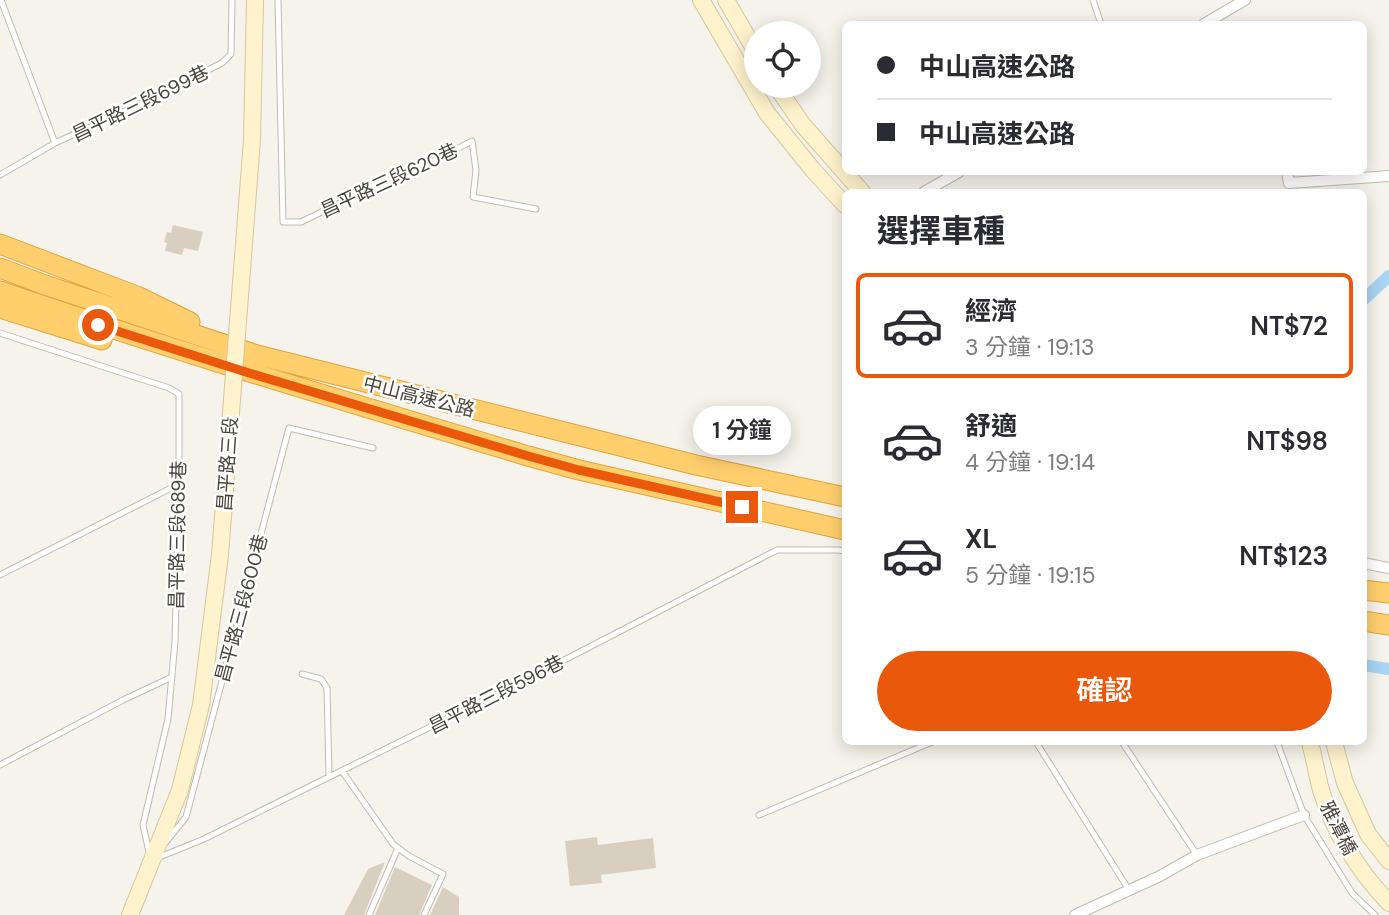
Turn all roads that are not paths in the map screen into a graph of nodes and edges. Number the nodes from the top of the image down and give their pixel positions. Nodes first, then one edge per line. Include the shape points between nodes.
1 (1, 0) edge
2 (232, 0) edge
3 (256, 0) edge
4 (278, 0) edge
5 (701, 0) edge
6 (726, 0) edge
7 (1093, 0) edge
8 (1245, 0) edge
9 (1100, 21) edge
10 (1209, 21) edge
11 (744, 31) edge
12 (784, 98) edge
13 (55, 144) junction
14 (842, 169) edge
15 (0, 175) edge
16 (847, 175) edge
17 (954, 175) edge
18 (1288, 175) edge
19 (1389, 176) edge
20 (859, 189) edge
21 (929, 189) edge
22 (842, 202) edge
23 (536, 209) dead end
24 (8, 247) edge
25 (0, 268) edge
26 (0, 290) edge
27 (0, 308) edge
28 (0, 333) edge
29 (253, 364) junction
30 (373, 448) dead end
31 (179, 484) junction
32 (842, 496) edge
33 (842, 529) edge
34 (842, 551) edge
35 (1367, 564) edge
36 (1389, 568) edge
37 (0, 575) edge
38 (1367, 590) edge
39 (1389, 593) edge
40 (1367, 622) edge
41 (1389, 625) edge
42 (302, 674) dead end
43 (172, 677) junction
44 (925, 745) edge
45 (1039, 745) edge
46 (1124, 745) edge
47 (1278, 745) edge
48 (1311, 745) edge
49 (1335, 745) edge
50 (0, 765) edge
51 (342, 771) junction
52 (329, 777) junction
53 (760, 815) dead end
54 (1304, 815) junction
55 (398, 848) junction
56 (1196, 855) junction
57 (151, 860) junction
58 (1389, 861) edge
59 (1129, 890) junction
60 (1389, 903) edge
61 (130, 915) edge
62 (369, 915) edge
63 (424, 915) edge
64 (1075, 915) edge
65 (1376, 915) edge

1 - 13 lane
2 - 13 lane, 昌平路三段699巷 via 231,54 222,63
3 - 57 street, 昌平路三段, bridge via 252,140 220,555 201,705 180,790
4 - 23 lane, 昌平路三段620巷 via 284,222 301,222 354,196 368,195 472,141 473,197
5 - 22 street via 767,113
6 - 11 street
7 - 9 lane
8 - 10 street
12 - 14 street
13 - 15 lane, 昌平路三段699巷
16 - 20 street
17 - 21 street
18 - 19 street via 1289,183
24 - 29 highway via 138,297
25 - 29 highway, 中山高速公路
26 - 29 highway, 中山高速公路 via 98,325
27 - 29 highway via 177,363
28 - 31 lane, 昌平路三段689巷 via 179,394
29 - 32 highway, 中山高速公路
29 - 33 highway, 中山高速公路 via 528,456
30 - 57 lane, 昌平路三段600巷 via 289,428 186,817
31 - 37 lane
31 - 43 lane, 昌平路三段689巷
34 - 51 lane, 昌平路三段596巷 via 777,550
35 - 36 street
38 - 39 highway
40 - 41 highway
42 - 52 lane via 321,679 327,688
43 - 50 lane
43 - 57 lane, 昌平路三段689巷 via 168,719 143,825
44 - 53 lane
45 - 59 lane
46 - 56 lane
47 - 54 lane
48 - 60 street, 雅潭橋 via 1333,821
49 - 58 street, 雅潭橋 via 1345,783 1368,834
51 - 52 lane, 昌平路三段596巷
51 - 55 lane
52 - 57 lane, 昌平路三段596巷
54 - 56 street
54 - 65 lane via 1352,893
55 - 62 lane
55 - 63 lane via 443,874
56 - 59 street
57 - 61 street, 昌平路三段
59 - 64 street

